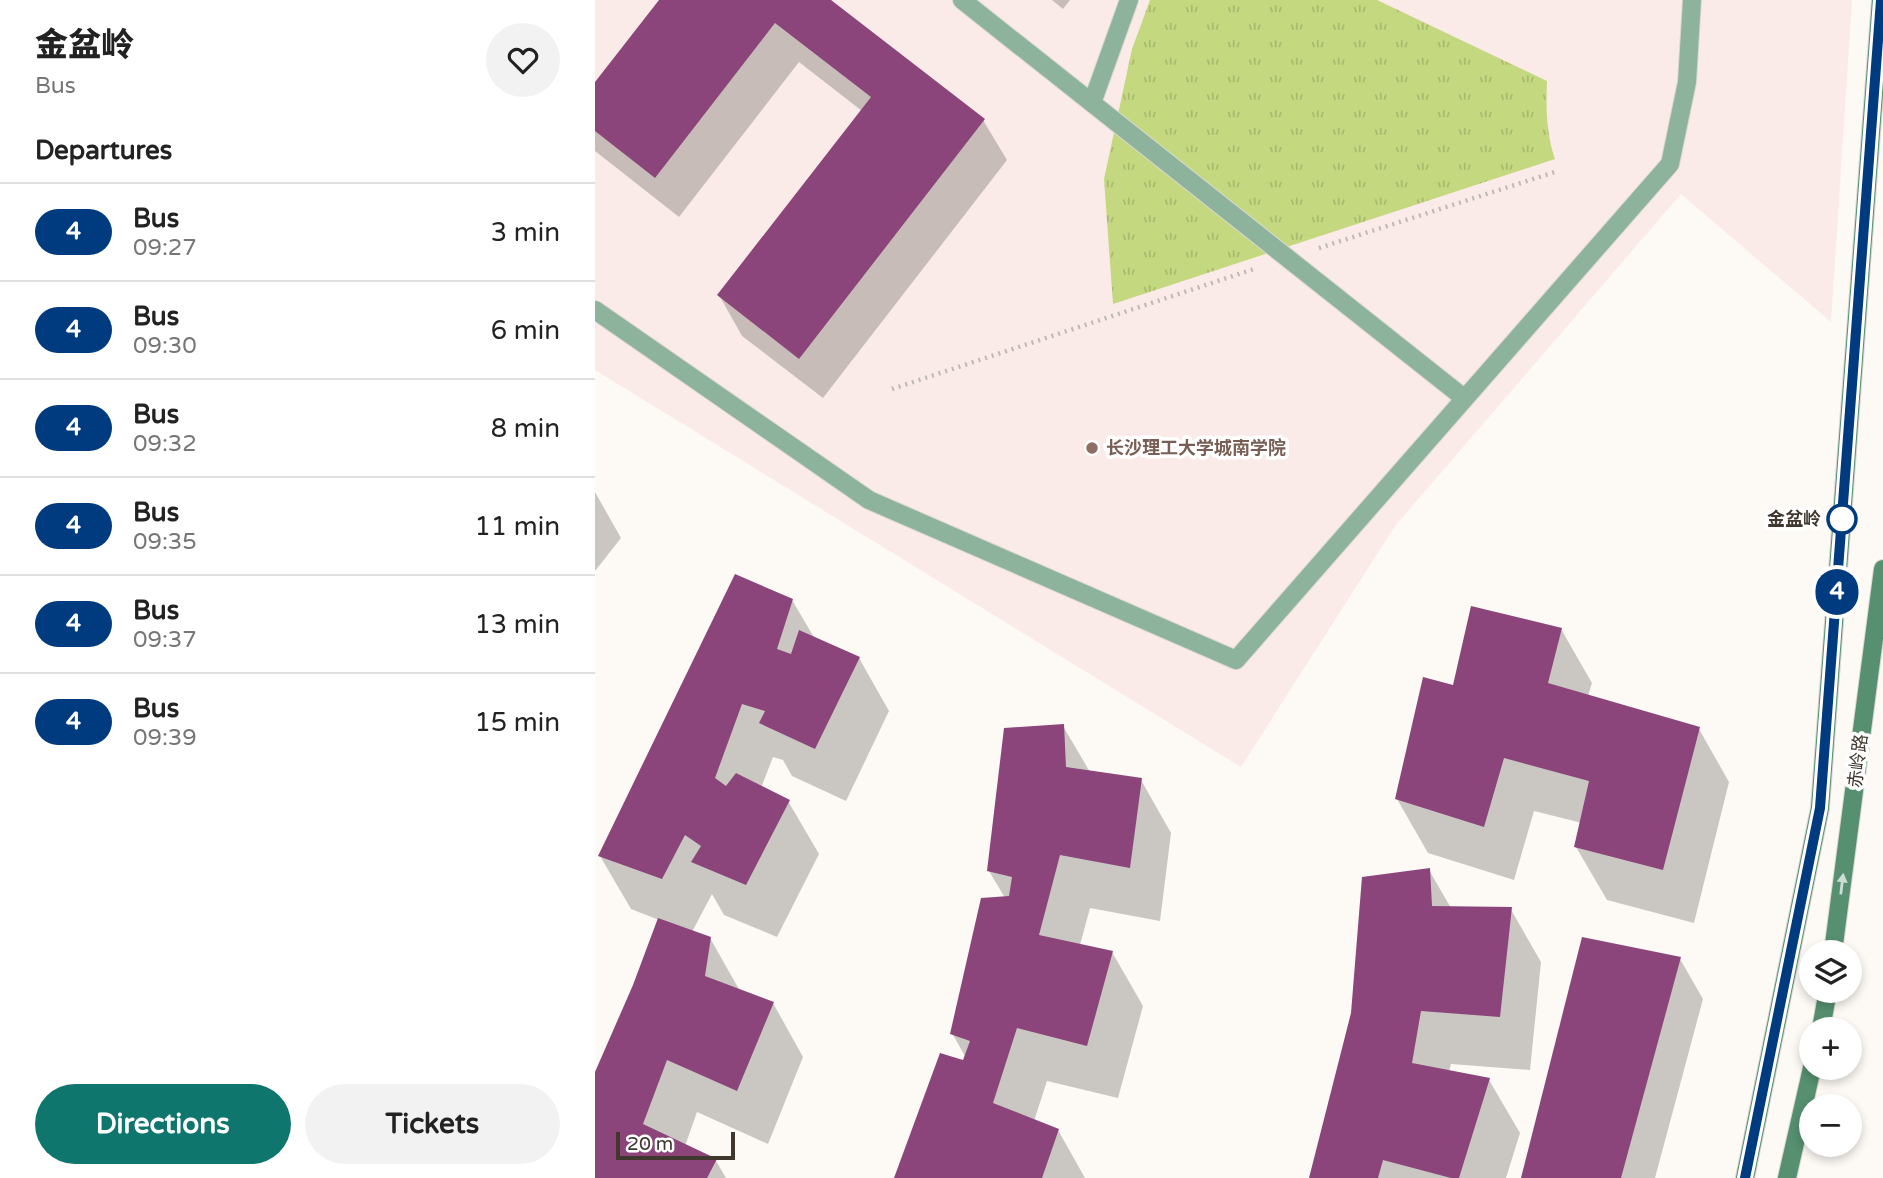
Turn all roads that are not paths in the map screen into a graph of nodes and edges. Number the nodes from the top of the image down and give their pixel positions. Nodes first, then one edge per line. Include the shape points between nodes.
1 (962, 0) edge
2 (1129, 0) edge
3 (1692, 0) edge
4 (1881, 0) edge
5 (1092, 103) junction
6 (595, 310) edge
7 (1464, 398) junction
8 (1883, 569) edge
9 (1835, 940) edge
10 (1809, 1080) edge
11 (1745, 1178) edge
12 (1787, 1178) edge

1 - 5 street
2 - 5 street
3 - 7 street via 1687,82 1670,164
4 - 11 main road, 赤岭路 via 1820,808
5 - 7 street
6 - 7 street via 869,500 1236,660
9 -> 8 main road, 赤岭路
10 - 12 main road

